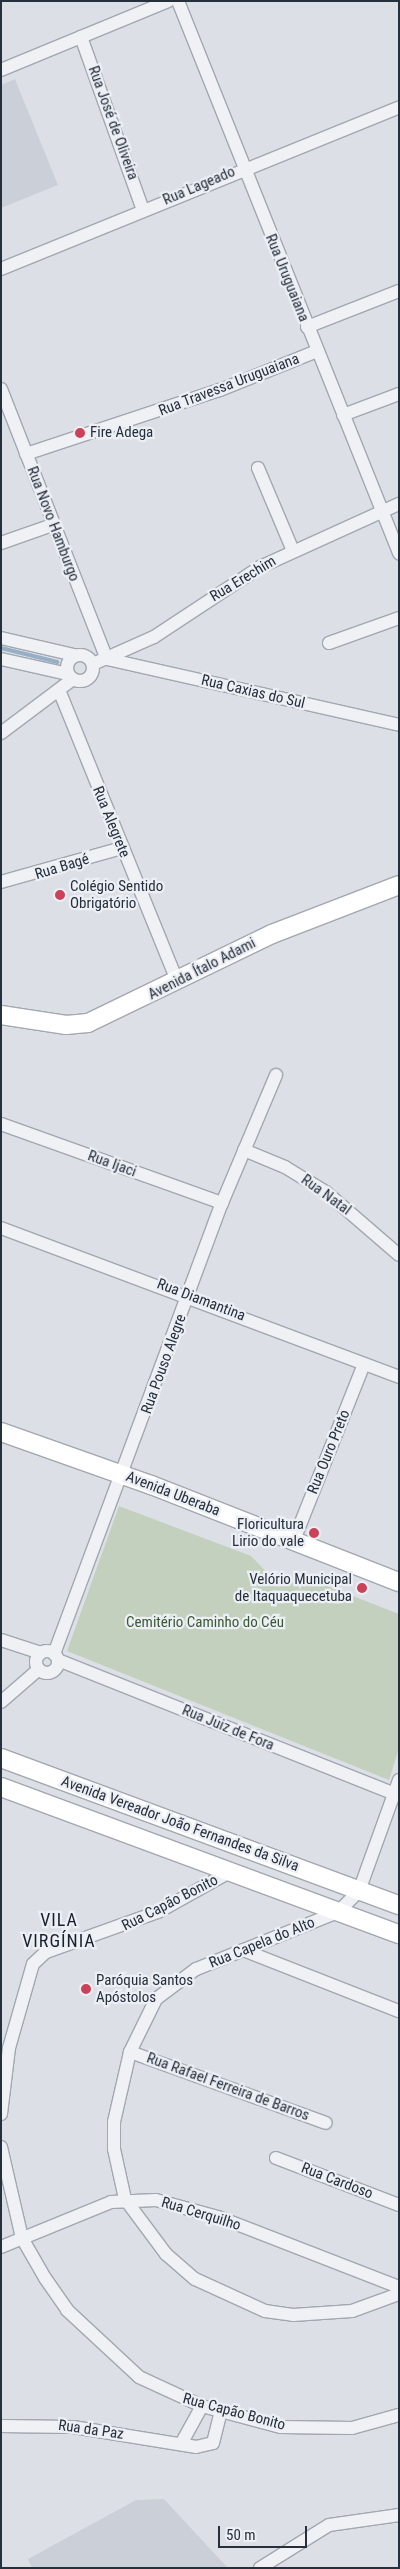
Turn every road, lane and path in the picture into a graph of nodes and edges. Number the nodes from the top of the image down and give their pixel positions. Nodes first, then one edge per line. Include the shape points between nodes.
1 (168, 1) edge
2 (178, 1) edge
3 (137, 6) edge
4 (81, 37) junction
5 (1, 70) edge
6 (399, 107) edge
7 (243, 168) junction
8 (143, 210) junction
9 (1, 269) edge
10 (399, 291) edge
11 (307, 327) junction
12 (317, 351) junction
13 (1, 389) edge
14 (399, 394) edge
15 (343, 415) junction
16 (7, 421) edge
17 (26, 454) junction
18 (258, 468) dead end
19 (399, 504) edge
20 (381, 511) junction
21 (52, 524) junction
22 (1, 543) edge
23 (293, 551) junction
24 (399, 553) edge
25 (399, 618) edge
26 (1, 638) edge
27 (329, 643) dead end
28 (74, 656) junction
29 (1, 659) edge
30 (106, 659) junction
31 (93, 664) junction
32 (71, 677) junction
33 (59, 690) junction
34 (399, 725) edge
35 (1, 733) edge
36 (122, 848) junction
37 (1, 882) edge
38 (399, 885) edge
39 (177, 981) junction
40 (1, 1015) edge
41 (276, 1075) dead end
42 (1, 1124) edge
43 (244, 1150) junction
44 (222, 1204) junction
45 (1, 1228) edge
46 (399, 1255) edge
47 (190, 1295) junction
48 (364, 1364) junction
49 (399, 1376) edge
50 (1, 1432) edge
51 (124, 1475) junction
52 (294, 1540) junction
53 (399, 1582) edge
54 (1, 1640) edge
55 (41, 1653) junction
56 (56, 1657) junction
57 (39, 1669) junction
58 (1, 1702) edge
59 (1, 1758) edge
60 (399, 1780) edge
61 (2, 1789) edge
62 (396, 1795) edge
63 (228, 1873) junction
64 (359, 1890) junction
65 (399, 1905) edge
66 (338, 1912) junction
67 (399, 1934) edge
68 (243, 1950) junction
69 (399, 2011) edge
70 (130, 2052) junction
71 (1, 2114) edge
72 (326, 2123) dead end
73 (1, 2147) edge
74 (276, 2158) dead end
75 (125, 2198) junction
76 (399, 2205) edge
77 (22, 2238) junction
78 (1, 2247) edge
79 (399, 2287) edge
80 (399, 2294) edge
81 (202, 2406) junction
82 (221, 2411) junction
83 (399, 2415) edge
84 (1, 2426) edge
85 (181, 2444) junction
86 (399, 2515) edge
87 (260, 2568) edge

1 - 3 street
2 - 7 street, Rua Uruguaiana
3 - 4 street
4 - 5 street
4 - 8 street, Rua José de Oliveira
6 - 7 street, Rua Lageado
7 - 8 street, Rua Lageado
7 - 11 street, Rua Uruguaiana
8 - 9 street, Rua Lageado
10 - 11 street
11 - 12 street, Rua Uruguaiana
12 - 15 street, Rua Uruguaiana
12 - 17 street, Rua Travessa Uruguaiana via 220,390
13 - 16 street, Rua Novo Hamburgo
14 - 15 street
15 - 20 street, Rua Uruguaiana
16 - 17 street, Rua Novo Hamburgo
17 - 21 street, Rua Novo Hamburgo
18 - 23 street
19 - 20 street, Rua Erechim
20 - 23 street, Rua Erechim
20 - 24 street, Rua Uruguaiana
21 - 22 street
21 - 30 street, Rua Novo Hamburgo
23 - 30 street, Rua Erechim via 240,578 154,637
25 - 27 street
26 - 28 street
28 - 31 street via 87,656
28 - 32 street via 66,667
29 - 32 street
30 - 31 street, Rua Erechim
30 - 34 street, Rua Caxias do Sul
31 - 32 street, Rua Erechim via 87,680
32 - 33 street
33 - 35 street
33 - 36 street, Rua Alegrete
36 - 37 street, Rua Bagé
36 - 39 street, Rua Alegrete
38 - 39 main road, Avenida Ítalo Adami via 272,934
39 - 40 main road, Avenida Ítalo Adami via 78,1024
41 - 43 street, Rua Pouso Alegre
42 - 44 street, Rua Ijaci
43 - 44 street, Rua Pouso Alegre
43 - 46 street, Rua Natal via 285,1167 326,1192
44 - 47 street, Rua Pouso Alegre
45 - 47 street, Rua Diamantina
47 - 48 street, Rua Diamantina
47 - 51 street, Rua Pouso Alegre
48 - 49 street, Rua Diamantina
48 - 52 street, Rua Ouro Preto
50 - 51 main road, Avenida Uberaba
51 - 52 main road, Avenida Uberaba
51 - 56 street, Rua Pouso Alegre
52 - 53 main road, Avenida Uberaba
54 - 55 street
55 - 56 street, Rua Juiz de Fora
55 - 57 street via 37,1659
56 - 57 street via 52,1672
56 - 62 street, Rua Juiz de Fora
57 - 58 street
59 - 64 main road, Avenida Vereador João Fernandes da Silva
60 - 62 street
61 - 63 main road, Avenida Vereador João Fernandes da Silva
62 - 64 street
63 - 66 main road, Avenida Vereador João Fernandes da Silva
63 - 71 street, Rua Capão Bonito via 158,1912 46,1952 33,1964 9,2048
64 - 65 main road, Avenida Vereador João Fernandes da Silva
64 - 66 street
66 - 67 main road, Avenida Vereador João Fernandes da Silva
66 - 68 street, Rua Capela do Alto
68 - 69 street
68 - 70 street, Rua Capela do Alto via 173,1982 145,2015
70 - 72 street, Rua Rafael Ferreira de Barros
70 - 75 street, Rua Capela do Alto via 114,2122 114,2149
73 - 77 street, Rua Capão Bonito
74 - 76 street, Rua Cardoso
75 - 77 street, Rua Cerquilho
75 - 79 street, Rua Cerquilho via 183,2206
75 - 80 street, Rua Capela do Alto via 166,2254 195,2279 265,2311 330,2315
77 - 78 street, Rua Cerquilho
77 - 81 street, Rua Capão Bonito via 67,2310 111,2354 139,2377
81 - 82 street, Rua Capão Bonito
81 - 85 street
82 - 83 street, Rua Capão Bonito via 281,2427 320,2430 352,2428
82 - 85 street, Rua da Paz via 213,2443
84 - 85 street, Rua da Paz via 73,2426
86 - 87 street via 329,2525

